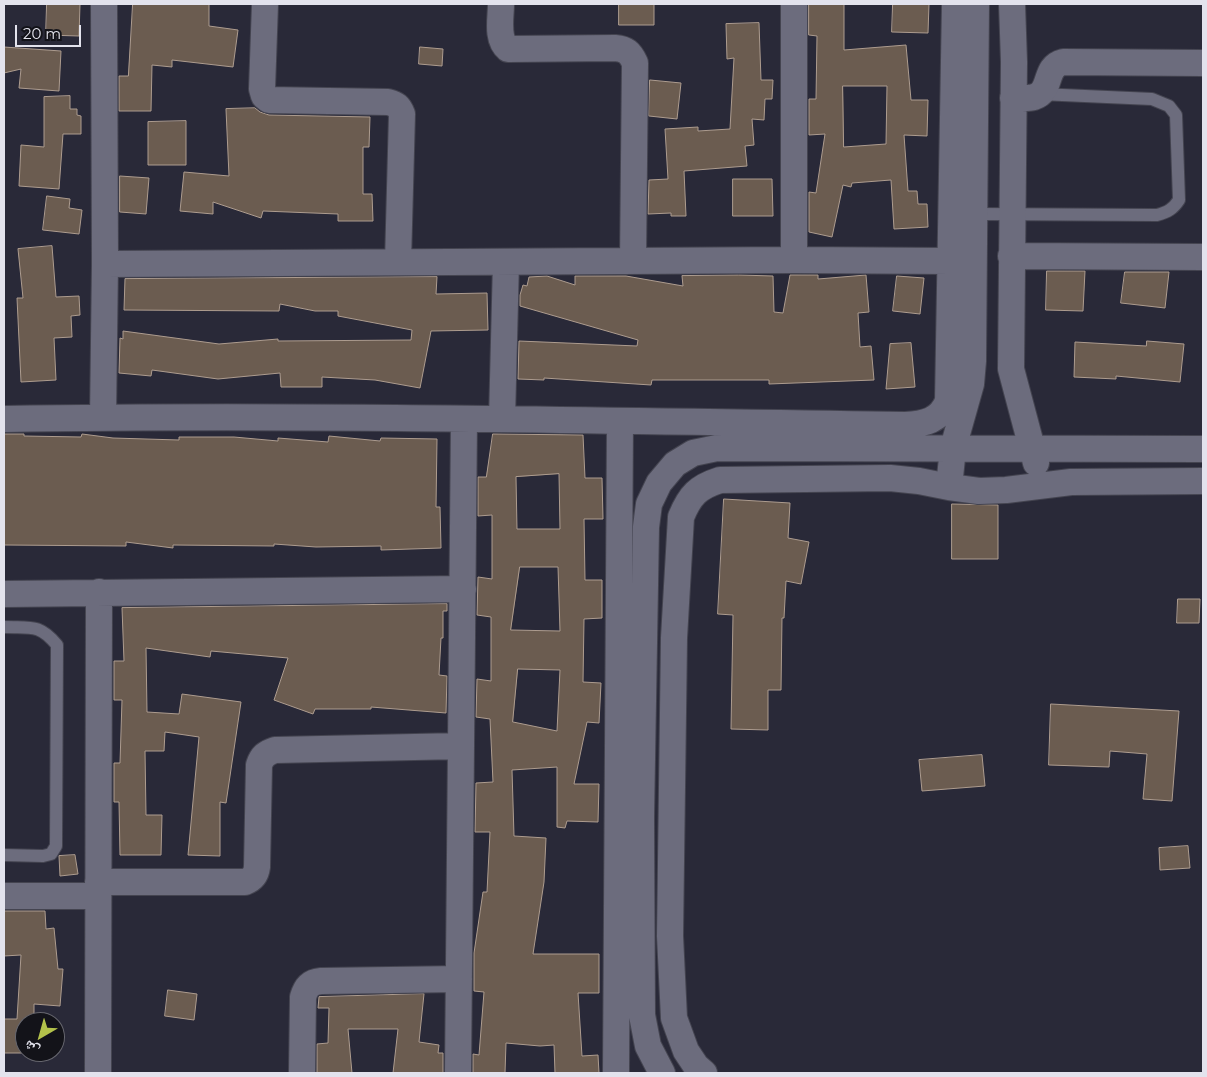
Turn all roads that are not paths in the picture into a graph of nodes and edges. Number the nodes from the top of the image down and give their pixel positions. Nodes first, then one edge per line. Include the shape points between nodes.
1 (104, 4) edge
2 (264, 4) edge
3 (501, 4) edge
4 (794, 4) edge
5 (955, 4) edge
6 (976, 4) edge
7 (1012, 4) edge
8 (1203, 63) edge
9 (1040, 94) junction
10 (1013, 98) junction
11 (975, 214) junction
12 (1011, 214) junction
13 (1011, 256) junction
14 (1203, 257) edge
15 (794, 260) junction
16 (633, 261) junction
17 (950, 261) junction
18 (398, 262) junction
19 (506, 262) junction
20 (105, 264) junction
21 (103, 417) junction
22 (4, 419) edge
23 (464, 419) junction
24 (502, 419) junction
25 (620, 421) junction
26 (756, 436) junction
27 (953, 448) junction
28 (1033, 448) junction
29 (1203, 450) edge
30 (1203, 481) edge
31 (1042, 486) junction
32 (949, 488) junction
33 (619, 502) junction
34 (649, 504) junction
35 (463, 589) junction
36 (99, 592) junction
37 (4, 594) edge
38 (4, 627) edge
39 (644, 638) junction
40 (674, 638) junction
41 (461, 746) junction
42 (4, 855) edge
43 (98, 889) junction
44 (4, 896) edge
45 (459, 979) junction
46 (679, 1037) junction
47 (648, 1046) junction
48 (98, 1073) edge
49 (302, 1073) edge
50 (458, 1073) edge
51 (616, 1073) edge
52 (638, 1073) edge
53 (662, 1073) edge
54 (704, 1073) edge

1 - 20 street
2 - 18 street via 262,89 269,100 388,102 400,108
3 - 16 street via 501,37 508,49 615,48 625,49 632,55 635,63
4 - 15 street
5 - 17 street
6 - 11 street
7 - 10 street
8 - 9 street via 1063,62 1052,67
9 - 10 street via 1032,98
9 - 12 lane via 1152,99 1169,106 1176,116 1179,200 1174,208 1157,215
10 - 12 street
11 - 12 lane
11 - 27 street via 971,384
12 - 13 street
13 - 14 street
13 - 28 street via 1011,369
15 - 16 street
15 - 17 street
16 - 19 street
17 - 26 street via 948,401 938,416 920,424 904,426
18 - 19 street
18 - 20 street
19 - 24 street
20 - 21 street
21 - 22 street
21 - 23 street
23 - 24 street
23 - 35 street
24 - 25 street
25 - 26 street
25 - 33 street
26 - 27 street
26 - 34 street via 693,453 675,464 659,483
27 - 28 street
27 - 32 street
28 - 29 street
28 - 31 street
30 - 31 street via 1071,482
31 - 32 street via 979,491
32 - 40 street via 890,478 720,480 708,484 687,502 681,517
33 - 34 street
33 - 51 street
34 - 39 street
35 - 36 street
35 - 41 street
36 - 37 street
36 - 43 street
38 - 42 lane via 39,628 58,645 56,846 51,854 43,856
39 - 40 street
39 - 47 street via 642,1015
40 - 46 street via 670,936 674,1018
41 - 43 street via 268,752 259,765 257,867 251,880
41 - 45 street
43 - 44 street
43 - 48 street
45 - 49 street via 312,982 303,997
45 - 50 street
46 - 47 street
46 - 54 street via 696,1066
47 - 52 street
47 - 53 street

